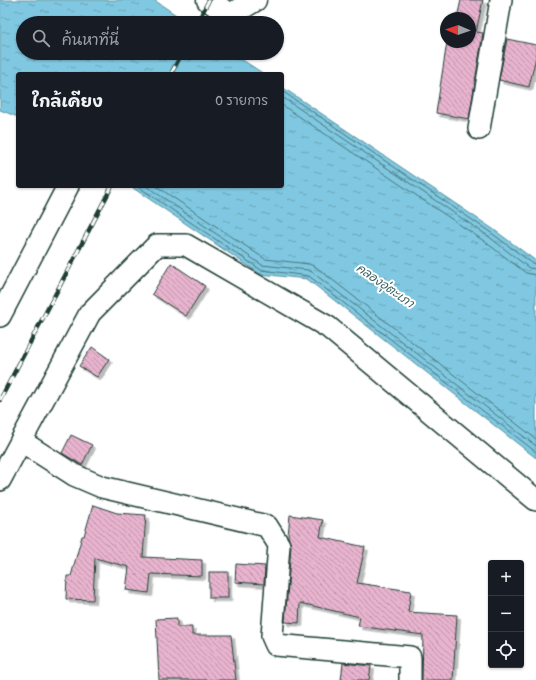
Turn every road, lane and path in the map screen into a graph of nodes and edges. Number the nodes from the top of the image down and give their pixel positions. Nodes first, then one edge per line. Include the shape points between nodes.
1 (208, 0) edge
2 (255, 0) edge
3 (501, 0) edge
4 (478, 129) dead end
5 (67, 188) edge
6 (0, 316) edge
7 (21, 441) junction
8 (0, 480) edge
9 (536, 500) edge
10 (410, 680) edge

1 - 2 street via 230,15
3 - 4 street
5 - 6 street
7 - 8 street
7 - 9 street via 90,313 158,245 186,245 328,327
7 - 10 street via 74,476 102,487 267,526 279,545 272,636 276,645 410,657

